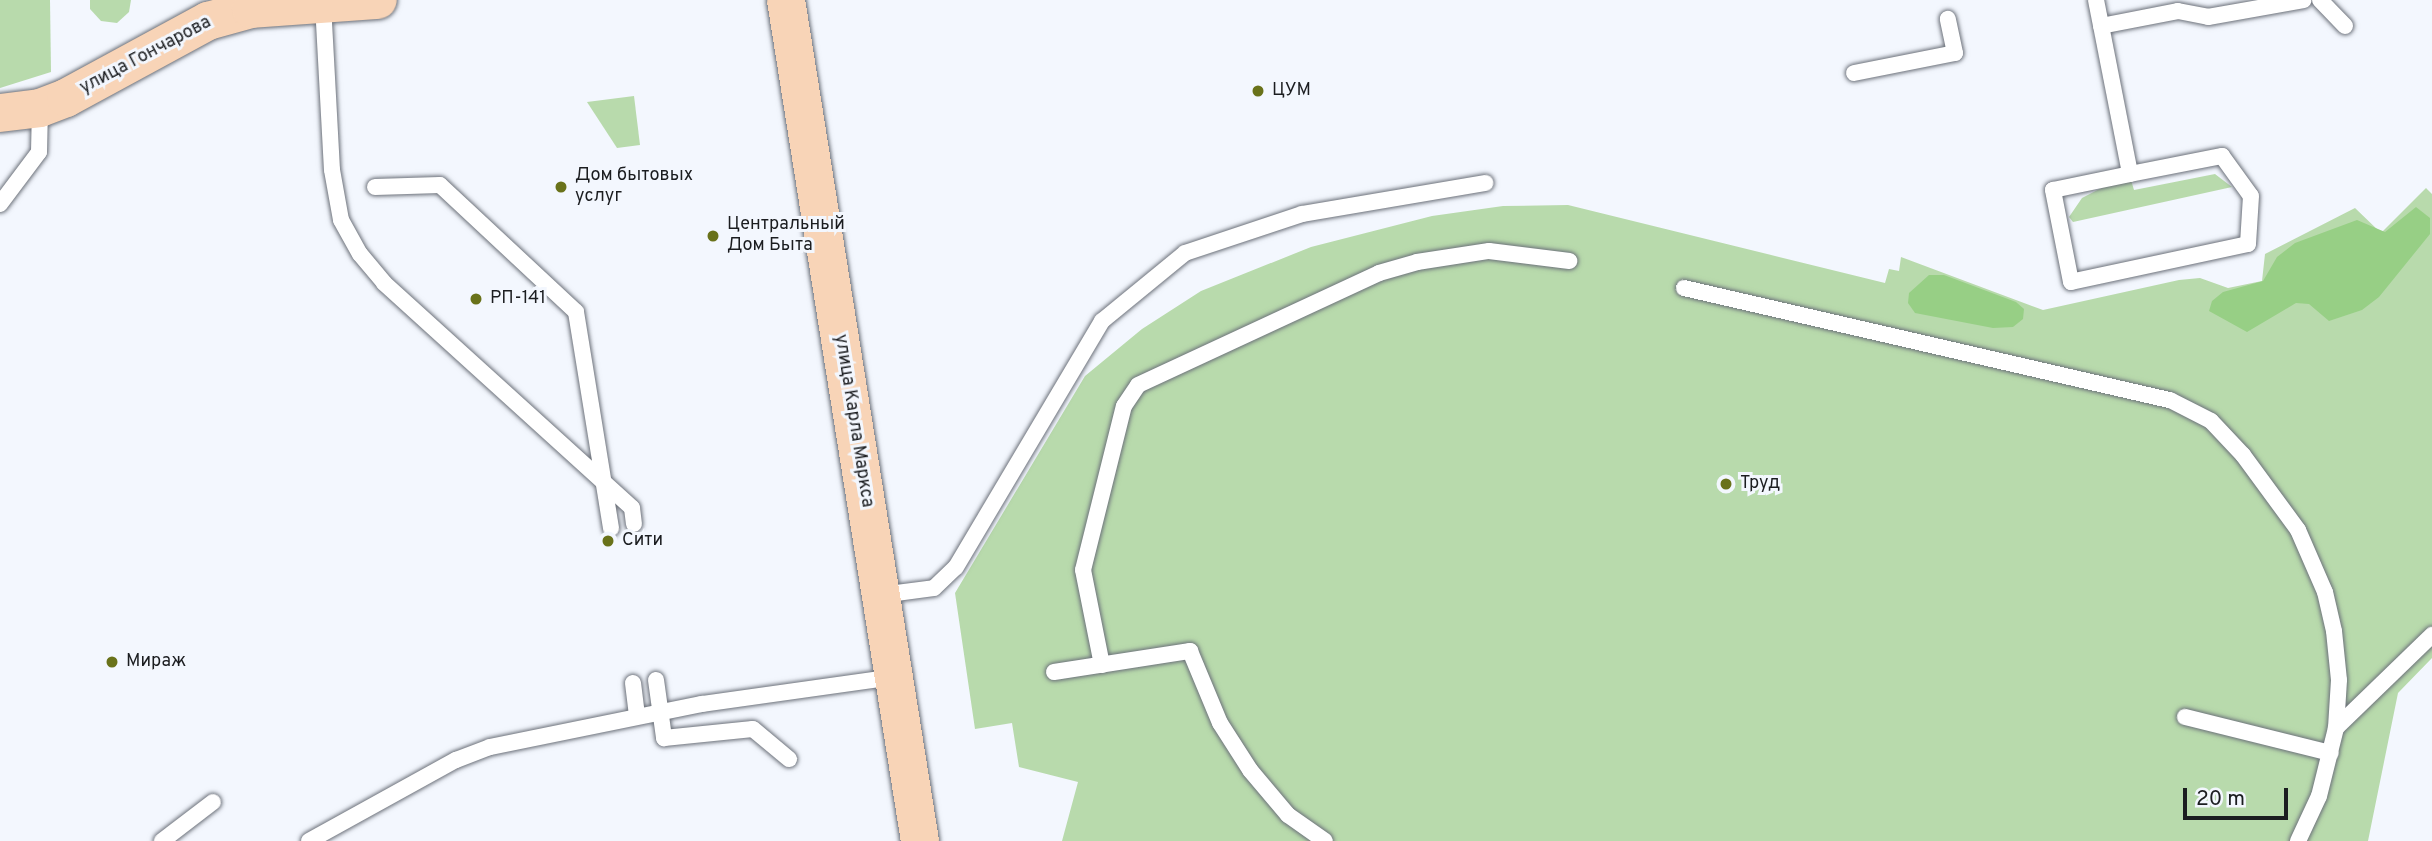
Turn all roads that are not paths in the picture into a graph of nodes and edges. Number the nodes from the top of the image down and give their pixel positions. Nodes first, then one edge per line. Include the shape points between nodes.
1 (378, 0) edge
2 (786, 0) edge
3 (2096, 0) edge
4 (2304, 0) edge
5 (2320, 0) edge
6 (323, 5) junction
7 (1948, 19) dead end
8 (2101, 26) junction
9 (2345, 26) dead end
10 (1854, 74) dead end
11 (40, 108) junction
12 (0, 113) edge
13 (2130, 174) junction
14 (1485, 183) dead end
15 (375, 187) dead end
16 (0, 204) edge
17 (1569, 261) dead end
18 (1684, 288) dead end
19 (605, 484) junction
20 (634, 524) dead end
21 (611, 528) dead end
22 (881, 595) junction
23 (2432, 635) edge
24 (1102, 665) junction
25 (1054, 672) dead end
26 (894, 677) junction
27 (656, 680) dead end
28 (633, 683) dead end
29 (660, 711) junction
30 (637, 716) junction
31 (2185, 718) dead end
32 (2336, 728) junction
33 (2331, 753) junction
34 (789, 759) dead end
35 (213, 802) dead end
36 (162, 841) edge
37 (309, 841) edge
38 (920, 841) edge
39 (1325, 841) edge
40 (2298, 841) edge

1 - 6 main road, улица Гончарова
2 - 22 main road, улица Карла Маркса
3 - 8 lane
4 - 8 lane via 2208,17 2178,11
5 - 9 lane
6 - 11 main road, улица Гончарова via 251,9 208,21
6 - 19 lane via 332,170 341,220 360,254 384,283
7 - 10 lane via 1955,53
8 - 13 lane
11 - 12 main road, улица Гончарова
11 - 16 lane via 38,152
13 - 13 lane via 2222,156 2251,196 2248,244 2071,282 2053,190
14 - 22 lane via 1302,214 1185,253 1102,321 956,567 934,588
15 - 19 lane via 440,185 576,312
17 - 24 lane via 1489,251 1417,262 1379,274 1138,385 1124,407 1083,570
18 - 32 lane via 2157,396 2211,421 2282,503 2310,554 2334,631 2339,680
19 - 20 lane via 632,508
19 - 21 lane
22 - 26 main road, улица Карла Маркса
23 - 32 lane
24 - 25 lane
24 - 39 lane via 1190,651 1220,723 1250,771 1288,815
26 - 29 lane
26 - 38 main road, улица Карла Маркса
27 - 29 lane
28 - 30 lane
29 - 30 lane
29 - 34 lane via 664,738 753,729
30 - 37 lane via 490,747 456,760
31 - 33 lane
32 - 33 lane
33 - 40 lane via 2319,796
35 - 36 lane

